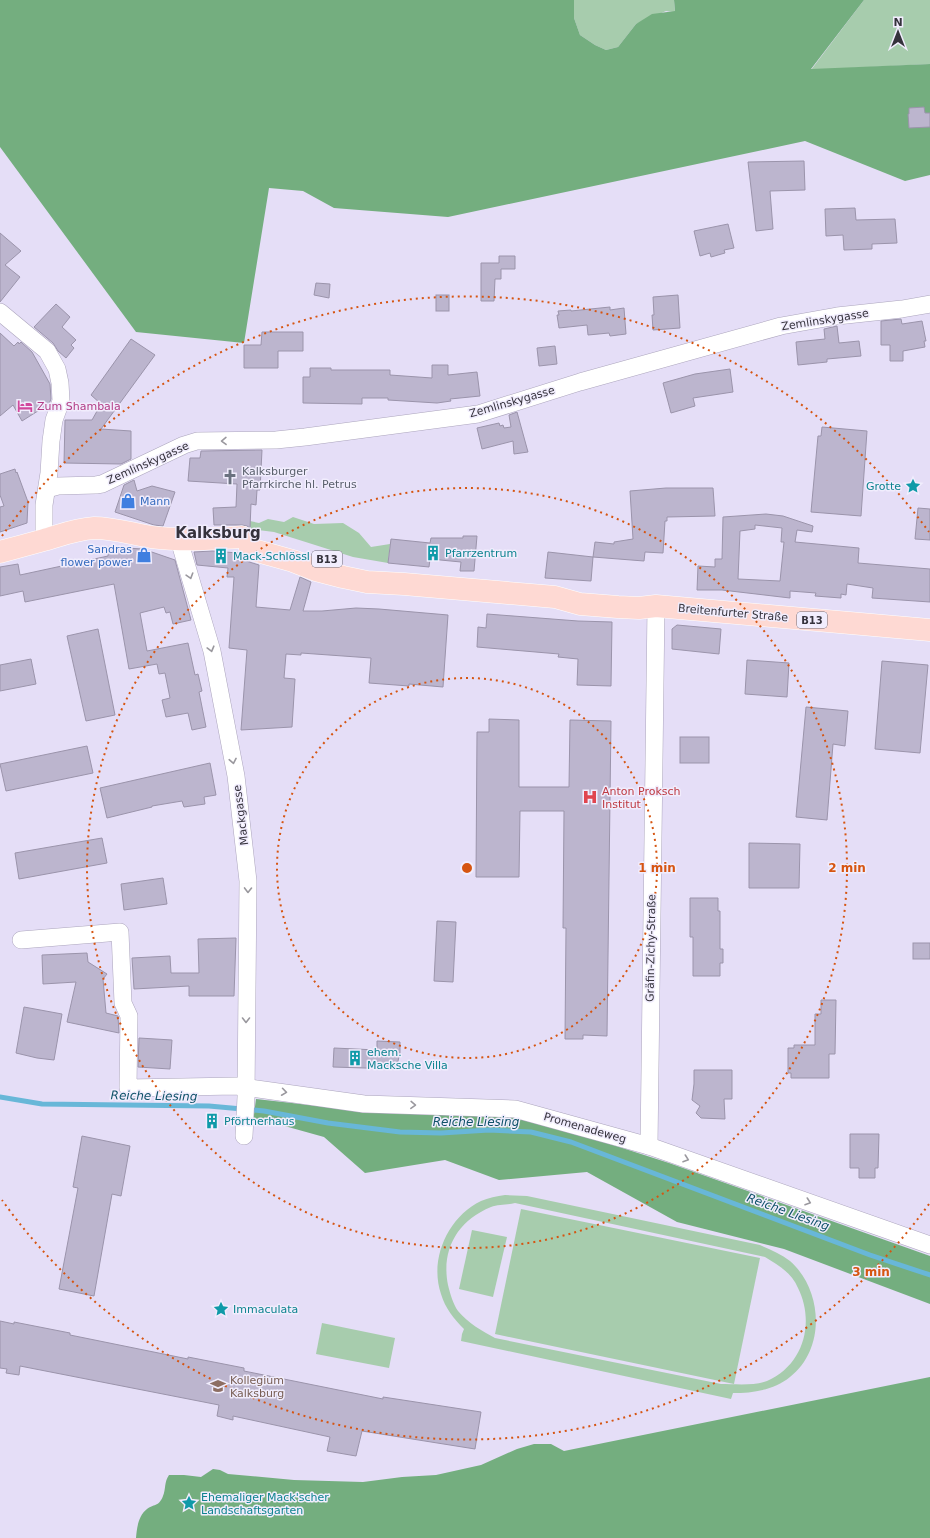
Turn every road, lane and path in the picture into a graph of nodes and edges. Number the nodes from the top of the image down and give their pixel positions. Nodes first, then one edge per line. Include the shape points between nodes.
1 (930, 304) edge
2 (0, 312) edge
3 (47, 489) junction
4 (44, 540) junction
5 (179, 540) junction
6 (0, 552) edge
7 (656, 606) junction
8 (930, 630) edge
9 (21, 940) dead end
10 (246, 1092) junction
11 (244, 1128) dead end
12 (649, 1146) junction
13 (930, 1245) edge

1 -> 3 street, Zemlinskygasse via 781,326 580,382 478,414 305,437 197,441 102,484
2 - 3 street via 47,351 57,369 61,401 54,420
3 - 4 street via 44,505
4 - 5 main road, Breitenfurter Straße / B13 via 69,531 93,528
4 - 6 main road, Breitenfurter Straße / B13
5 - 7 main road, Breitenfurter Straße / B13 via 299,548 404,584 555,597 580,604 639,608
5 -> 10 street, Mackgasse via 212,651 236,776 248,881
7 - 8 main road, Breitenfurter Straße / B13
7 - 12 street, Gräfin-Zichy-Straße
9 - 10 street, Promenadeweg via 120,932 123,1003 129,1016 128,1088
10 - 11 street, Mackgasse
10 -> 12 street, Promenadeweg via 364,1104 515,1109
12 -> 13 street, Promenadeweg

